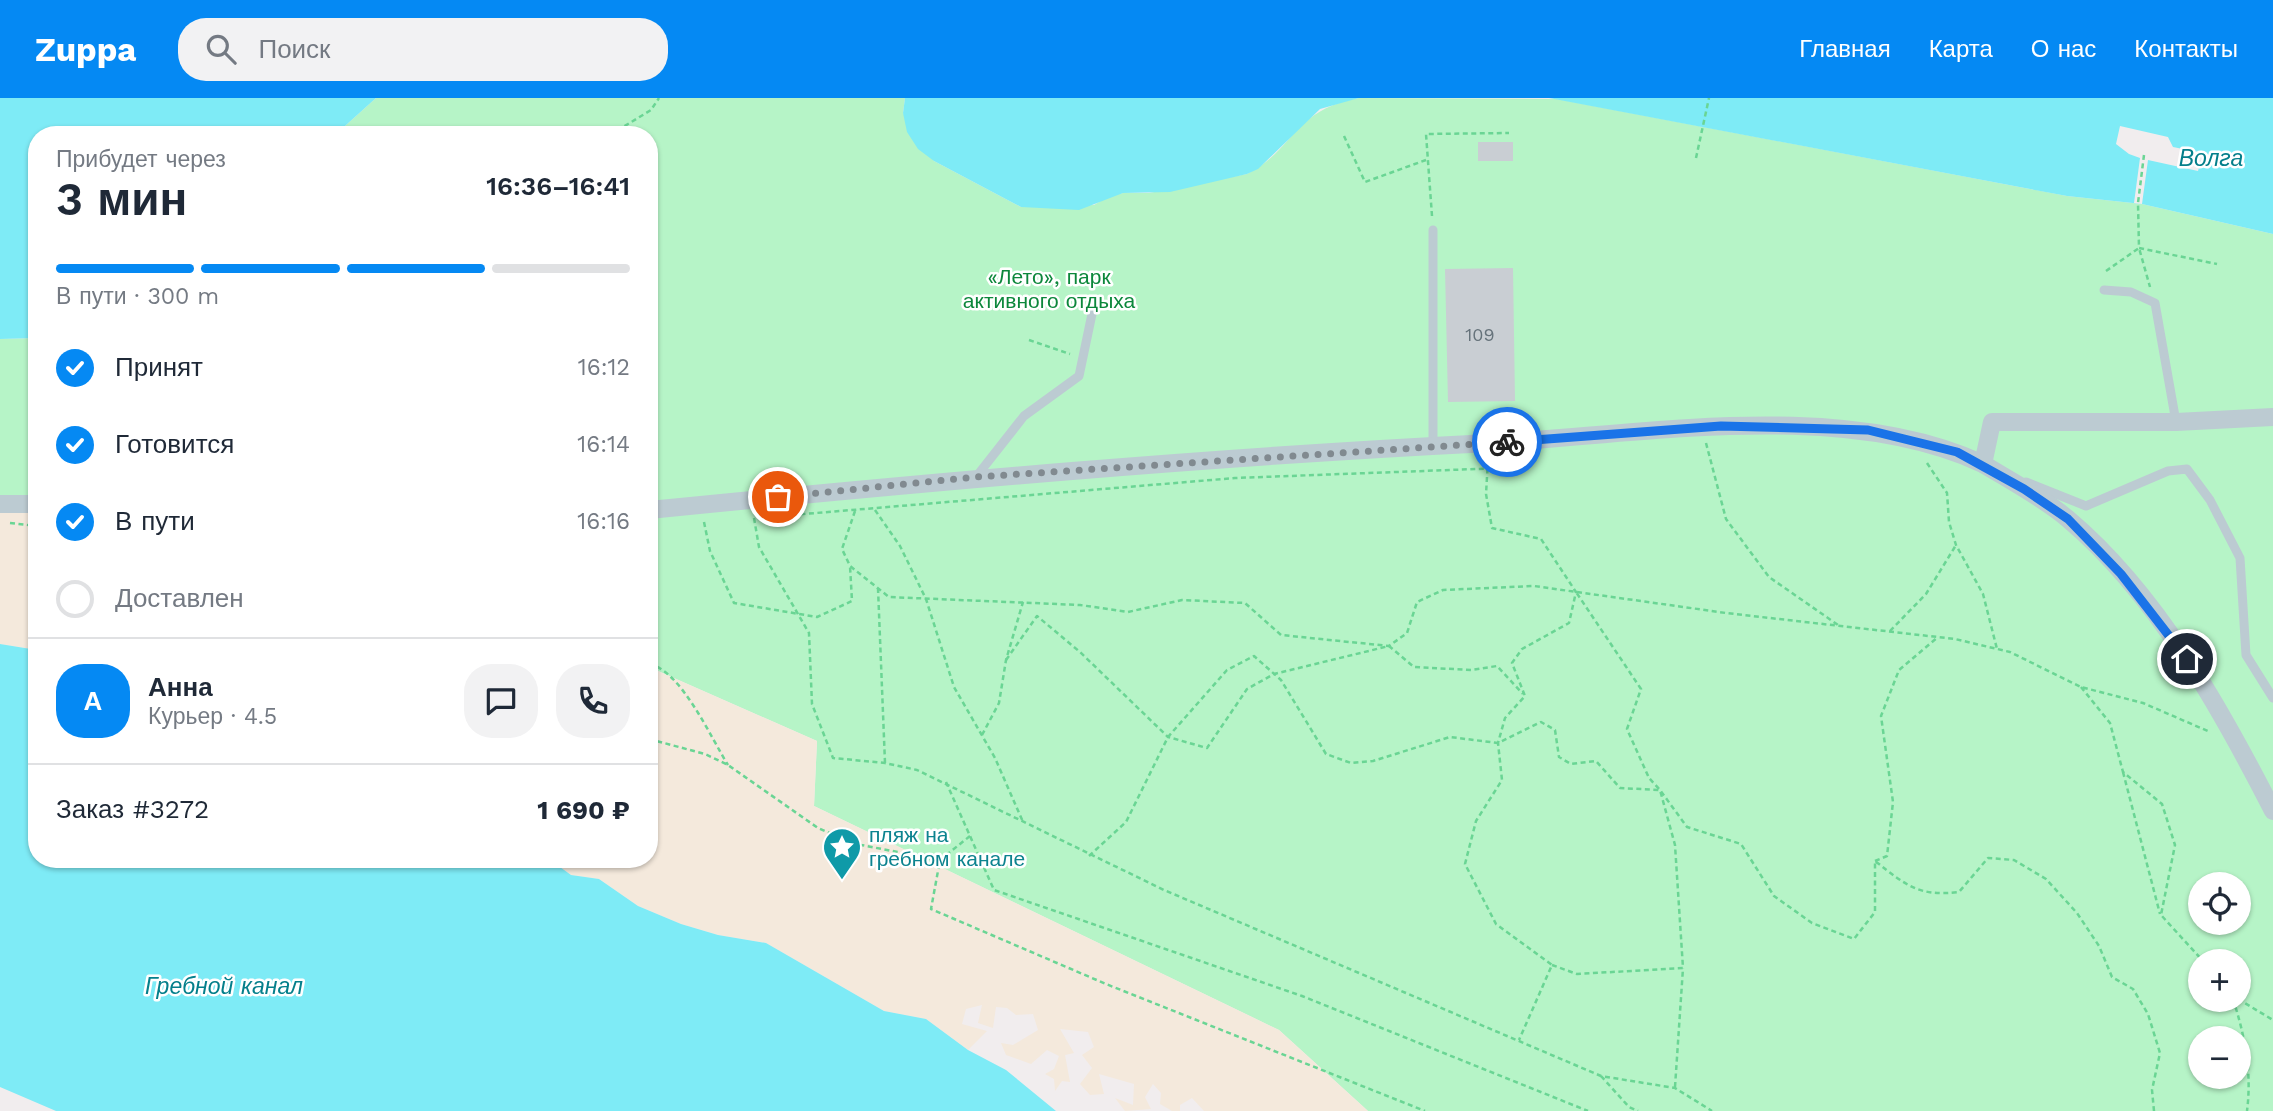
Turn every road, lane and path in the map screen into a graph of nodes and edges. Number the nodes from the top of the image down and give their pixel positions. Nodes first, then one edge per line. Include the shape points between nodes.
1 (659, 98) edge
2 (1709, 98) edge
3 (625, 126) edge
4 (1509, 133) dead end
5 (1344, 136) dead end
6 (2144, 155) dead end
7 (1696, 158) dead end
8 (1426, 160) junction
9 (1433, 230) joint
10 (2139, 248) junction
11 (2217, 264) dead end
12 (2106, 271) dead end
13 (2104, 290) dead end
14 (2155, 303) junction
15 (1092, 314) dead end
16 (1029, 341) dead end
17 (1083, 359) junction
18 (2273, 417) edge
19 (2176, 422) junction
20 (1489, 443) junction
21 (1706, 443) dead end
22 (1433, 444) junction
23 (1923, 457) dead end
24 (1983, 464) junction
25 (1530, 467) dead end
26 (1487, 469) junction
27 (976, 477) junction
28 (750, 500) junction
29 (0, 504) edge
30 (28, 504) edge
31 (701, 505) junction
32 (658, 509) edge
33 (875, 510) junction
34 (7, 522) dead end
35 (28, 525) edge
36 (1956, 545) junction
37 (850, 566) junction
38 (878, 588) junction
39 (1576, 592) junction
40 (926, 599) junction
41 (1023, 602) junction
42 (799, 616) junction
43 (1840, 627) junction
44 (1889, 632) junction
45 (1938, 637) junction
46 (1389, 646) junction
47 (1997, 649) junction
48 (1006, 660) junction
49 (658, 667) edge
50 (1274, 674) junction
51 (2081, 687) junction
52 (1525, 696) junction
53 (2273, 698) edge
54 (982, 735) junction
55 (1168, 737) junction
56 (658, 742) edge
57 (1498, 743) junction
58 (2242, 750) junction
59 (885, 763) junction
60 (728, 765) junction
61 (2123, 772) junction
62 (946, 782) junction
63 (1660, 790) junction
64 (2273, 811) edge
65 (1023, 822) junction
66 (970, 836) junction
67 (1089, 856) junction
68 (940, 860) junction
69 (1875, 861) junction
70 (2161, 915) junction
71 (2192, 949) edge
72 (1552, 965) junction
73 (1683, 968) junction
74 (2251, 1007) edge
75 (2237, 1012) edge
76 (2273, 1020) edge
77 (1519, 1041) junction
78 (1601, 1076) junction
79 (1675, 1088) junction
80 (1425, 1111) edge
81 (1588, 1111) edge
82 (1638, 1111) edge
83 (1712, 1111) edge
84 (2154, 1111) edge
85 (2248, 1111) edge

1 - 3 path via 651,110
2 - 7 path
4 - 8 path via 1426,134
5 - 8 path via 1365,182
6 - 10 path
8 - 9 path
9 - 22 lane
10 - 11 path
10 - 12 path
10 - 14 path
13 - 14 lane via 2131,292
14 - 19 lane
15 - 17 lane
16 - 17 path
17 - 27 lane via 1079,376 1024,416
18 - 19 street
19 - 24 street via 1992,422
20 - 22 street
20 - 24 street via 1721,426 1868,430 1957,452
20 - 26 path
21 - 43 path via 1726,519 1769,577
22 - 27 street
23 - 36 path via 1947,493
24 - 53 lane via 2086,506 2168,471 2187,469 2210,500 2240,558 2246,655
24 - 58 street via 2068,519 2121,574 2202,680
25 - 26 path
26 - 33 path via 1235,478
26 - 39 path via 1492,528 1541,539
27 - 28 street
28 - 31 street
28 - 42 path via 759,547
29 - 30 street
31 - 32 street
31 - 42 path via 710,551 734,603
33 - 37 path via 855,511 842,549
33 - 40 path via 900,546
34 - 35 path
36 - 44 path via 1926,594
36 - 47 path via 1983,594
37 - 38 path
37 - 42 path via 852,601 817,617
38 - 40 path via 889,597
38 - 59 path
39 - 43 path
39 - 46 path via 1534,586 1443,590 1417,602 1408,633
39 - 52 path via 1569,623 1522,649 1512,663
39 - 63 path via 1641,689 1628,729 1649,778
40 - 41 path
40 - 54 path via 954,687
41 - 46 path via 1128,612 1182,600 1245,603 1281,635
41 - 48 path
42 - 59 path via 809,633 812,704 832,758
43 - 44 path
44 - 45 path
45 - 47 path
45 - 69 path via 1899,670 1881,716 1893,802 1887,856
46 - 50 path
46 - 52 path via 1414,667 1471,670 1497,666
47 - 51 path
48 - 54 path via 999,703
48 - 55 path via 1037,616
49 - 60 path via 677,681
50 - 55 path via 1247,689 1207,748
50 - 55 path via 1254,656 1227,670
50 - 57 path via 1326,754 1351,763 1373,761 1450,737
51 - 58 path via 2143,703
51 - 61 path via 2110,723
52 - 57 path via 1505,718
54 - 65 path
55 - 67 path via 1126,822
56 - 60 path
57 - 63 path via 1541,722 1555,730 1559,757 1571,764 1596,761 1620,788
57 - 72 path via 1502,780 1476,821 1465,864 1496,923
58 - 64 street
59 - 62 path
60 - 68 path via 818,828 856,844
61 - 70 path
61 - 70 path via 2162,804 2175,845
62 - 65 path
62 - 66 path
63 - 69 path via 1687,827 1741,844 1774,895 1812,923 1854,939 1875,912
63 - 73 path via 1675,845
65 - 67 path
66 - 68 path
66 - 81 path via 994,890 1302,996
67 - 77 path
68 - 80 path via 931,909
69 - 84 path via 1911,890 1939,895 1959,892 1988,859 2014,860 2046,879 2077,913 2112,977 2133,989 2148,1014 2160,1053 2152,1090
70 - 71 path
72 - 73 path via 1577,974
72 - 77 path
73 - 79 path
74 - 76 path
75 - 85 path via 2244,1035
77 - 78 path
78 - 79 path
78 - 82 path
79 - 83 path

